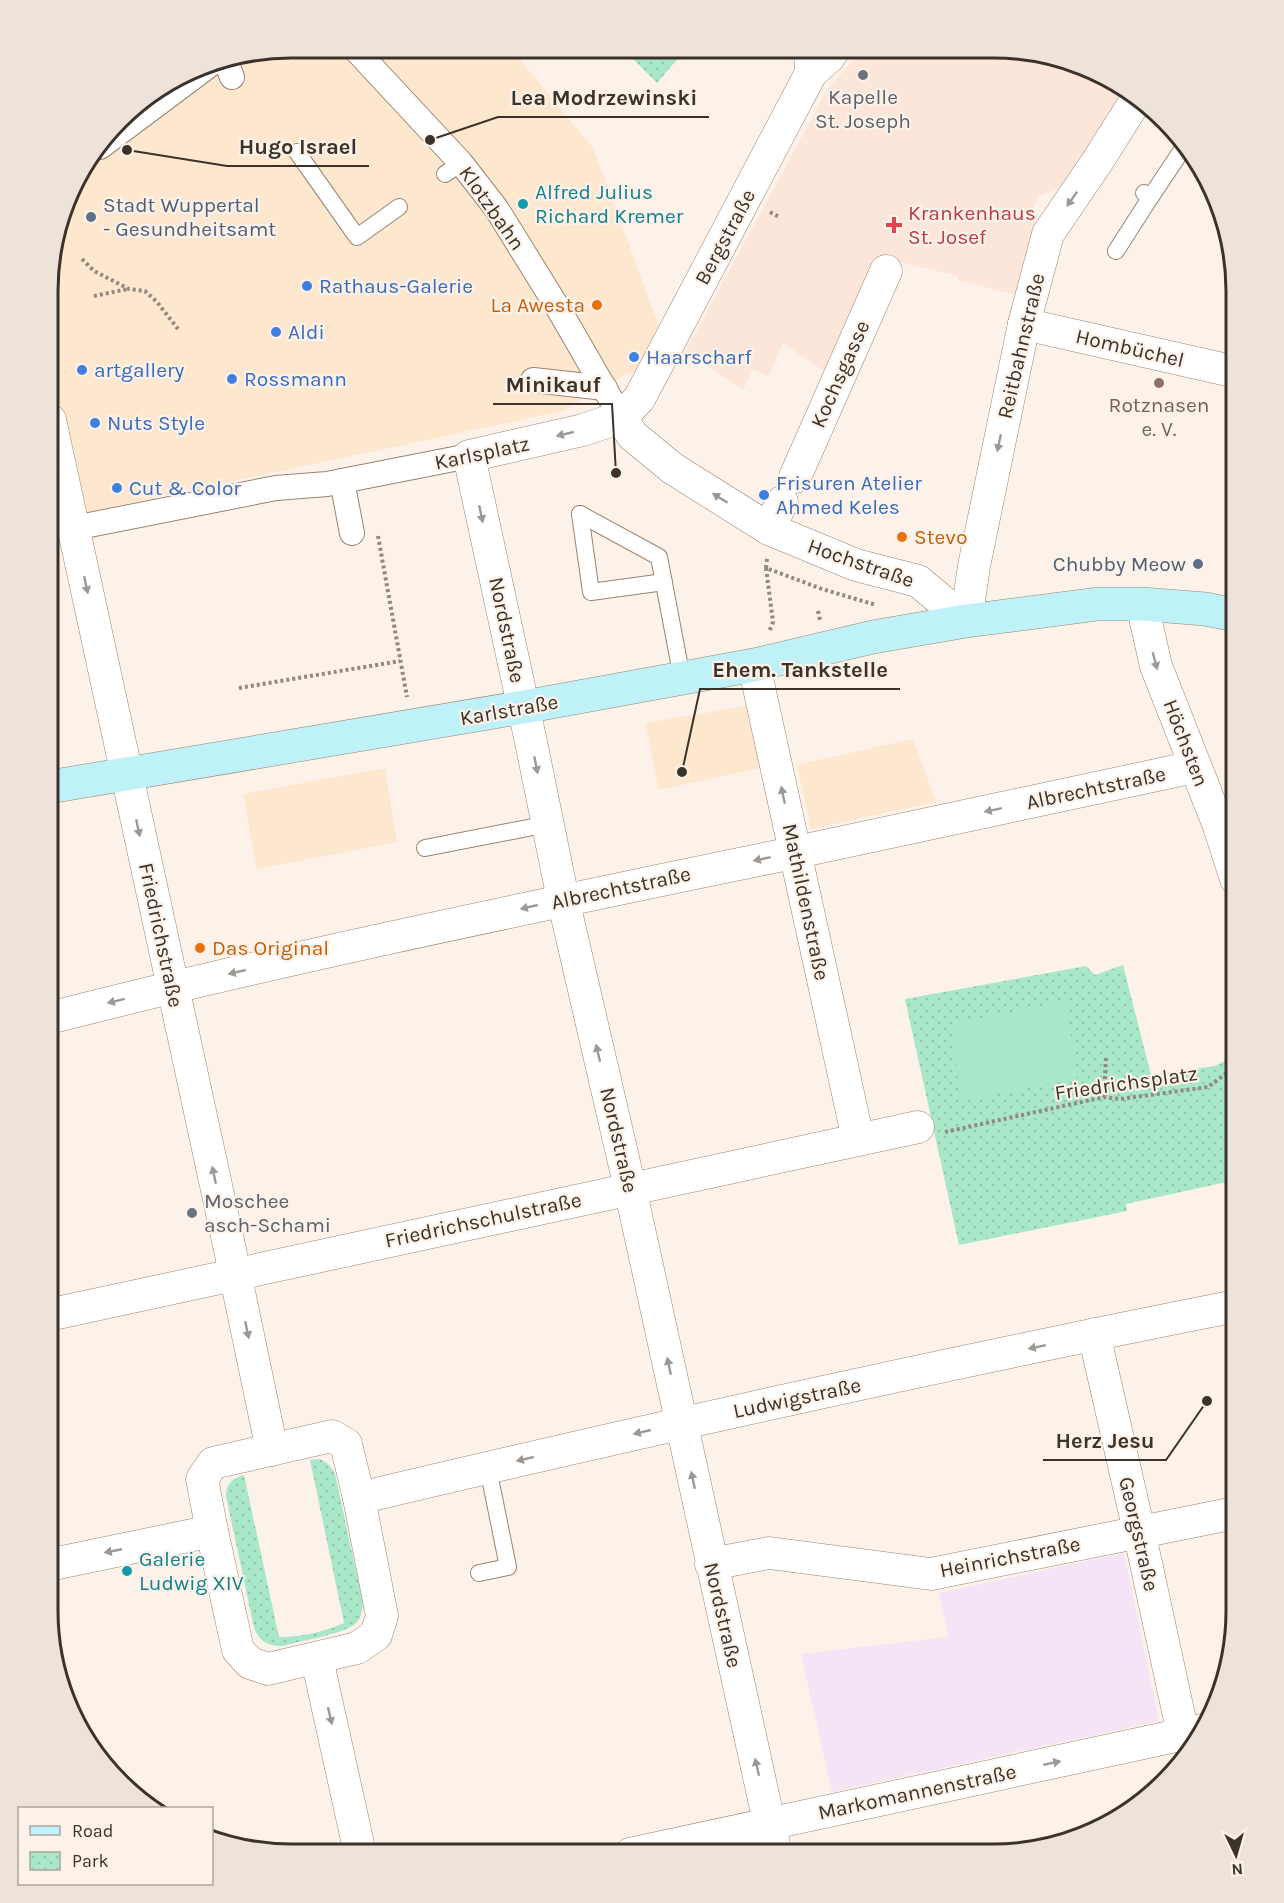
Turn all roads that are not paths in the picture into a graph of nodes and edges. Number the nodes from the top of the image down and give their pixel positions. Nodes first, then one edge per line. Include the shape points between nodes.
1 (362, 58) edge
2 (810, 61) edge
3 (179, 88) edge
4 (1133, 106) edge
5 (128, 126) edge
6 (297, 152) dead end
7 (1179, 153) edge
8 (399, 207) dead end
9 (1116, 251) dead end
10 (886, 271) dead end
11 (1024, 324) junction
12 (1226, 370) edge
13 (533, 380) dead end
14 (605, 388) junction
15 (621, 417) junction
16 (469, 456) junction
17 (58, 476) edge
18 (342, 481) junction
19 (173, 490) dead end
20 (782, 502) junction
21 (159, 512) junction
22 (65, 525) edge
23 (352, 533) dead end
24 (664, 582) junction
25 (1142, 604) junction
26 (1226, 613) edge
27 (966, 621) junction
28 (754, 664) junction
29 (682, 678) junction
30 (524, 707) junction
31 (1194, 767) junction
32 (126, 774) junction
33 (58, 785) edge
34 (548, 824) junction
35 (425, 848) dead end
36 (1226, 848) edge
37 (796, 852) junction
38 (563, 899) junction
39 (173, 986) junction
40 (58, 1016) edge
41 (931, 1130) road end
42 (858, 1139) junction
43 (630, 1188) junction
44 (235, 1273) junction
45 (1226, 1308) edge
46 (58, 1313) edge
47 (1094, 1334) junction
48 (681, 1423) junction
49 (272, 1450) junction
50 (488, 1468) junction
51 (359, 1498) junction
52 (1226, 1515) edge
53 (212, 1531) junction
54 (1139, 1531) junction
55 (58, 1562) edge
56 (711, 1564) junction
57 (478, 1573) dead end
58 (317, 1659) junction
59 (1193, 1730) edge
60 (1191, 1732) edge
61 (769, 1824) junction
62 (358, 1844) edge
63 (676, 1844) edge
64 (774, 1844) edge

1 - 14 street, Klotzbahn via 453,168 496,208
2 - 15 street, Bergstraße via 639,399
3 - 5 street
4 -> 11 street, Reitbahnstraße via 1104,166 1048,234
6 - 8 lane via 357,237
7 - 9 lane via 1147,196
10 - 20 street, Kochsgasse
11 - 12 street, Hombüchel
11 -> 27 street, Reitbahnstraße
13 - 14 street
14 - 15 street, Klotzbahn
15 -> 16 street, Karlsplatz via 583,430
20 -> 15 street, Hochstraße via 672,468 632,435
16 - 18 street, Karlsplatz
16 -> 30 street, Nordstraße
17 - 22 street, Friedrichstraße
18 - 21 street, Karlsplatz via 276,488
18 - 23 street
19 - 21 street
20 - 27 street, Hochstraße via 856,565 918,581
21 - 22 street, Karlsplatz
22 -> 32 street, Friedrichstraße
24 - 24 lane via 659,557 580,514 591,592
24 - 29 lane
25 - 26 main road
25 - 27 main road via 1098,604
25 -> 31 street, Höchsten via 1156,666
27 - 28 main road, Karlstraße
28 - 29 main road, Karlstraße
37 -> 28 street, Mathildenstraße
29 - 30 main road, Karlstraße
30 - 32 main road, Karlstraße
30 -> 34 street, Nordstraße
31 - 36 street, Höchsten
31 -> 37 street, Albrechtstraße
32 - 33 main road, Karlstraße
32 -> 39 street, Friedrichstraße
34 - 35 lane
34 - 38 street, Nordstraße
37 -> 38 street, Albrechtstraße
37 - 42 street, Mathildenstraße
38 -> 39 street, Albrechtstraße
43 -> 38 street, Nordstraße
39 -> 40 street, Albrechtstraße
44 -> 39 street, Friedrichstraße
41 - 42 street, Friedrichschulstraße
42 - 43 street, Friedrichschulstraße
43 - 44 street, Friedrichschulstraße
48 -> 43 street, Nordstraße
44 - 46 street, Friedrichschulstraße
44 -> 49 street, Friedrichstraße
45 - 47 street, Ludwigstraße
47 -> 48 street, Ludwigstraße
47 - 54 street, Georgstraße
48 -> 50 street, Ludwigstraße
56 -> 48 street, Nordstraße
49 - 51 street via 332,1436 346,1444
49 - 53 street via 213,1463 202,1479
50 - 51 street, Ludwigstraße
50 - 57 lane via 508,1567
51 - 58 street via 382,1616 376,1635 357,1648
52 - 54 street, Heinrichstraße
53 -> 55 street
53 - 58 street via 238,1650 250,1663 268,1669
54 - 56 street, Heinrichstraße via 931,1574 769,1553
54 - 59 street, Georgstraße
61 -> 56 street, Nordstraße
58 -> 62 street
61 -> 60 street, Markomannenstraße
61 - 63 street, Markomannenstraße
61 - 64 street, Nordstraße

